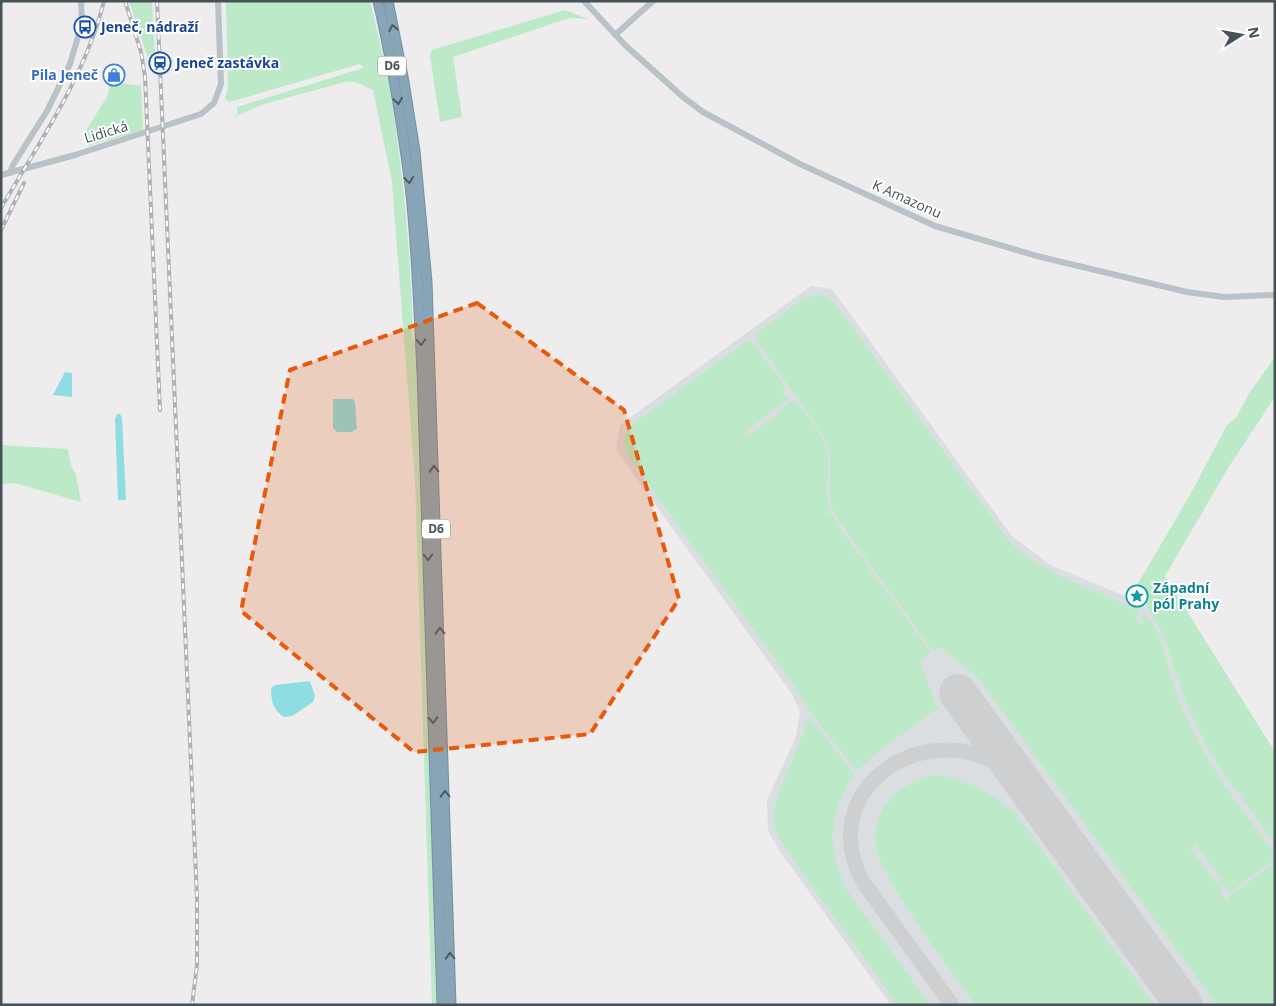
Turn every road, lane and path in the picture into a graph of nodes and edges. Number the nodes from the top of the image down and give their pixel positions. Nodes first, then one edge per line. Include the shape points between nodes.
1 (81, 1) edge
2 (218, 1) edge
3 (378, 1) edge
4 (388, 1) edge
5 (584, 1) edge
6 (653, 1) edge
7 (615, 35) junction
8 (10, 173) junction
9 (1, 175) edge
10 (1275, 295) edge
11 (442, 1005) edge
12 (451, 1005) edge

1 - 8 street via 82,24 70,64 47,111
2 - 8 street, Lidická via 221,84 214,103 201,114
3 -> 11 highway, D6 via 395,82 410,186 418,282
12 -> 4 highway, D6 via 427,282 415,151
5 - 7 street, K Amazonu
6 - 7 street
7 - 10 street, K Amazonu via 703,112 800,164 935,226 1037,256 1187,292 1224,297
8 - 9 street, Lidická

